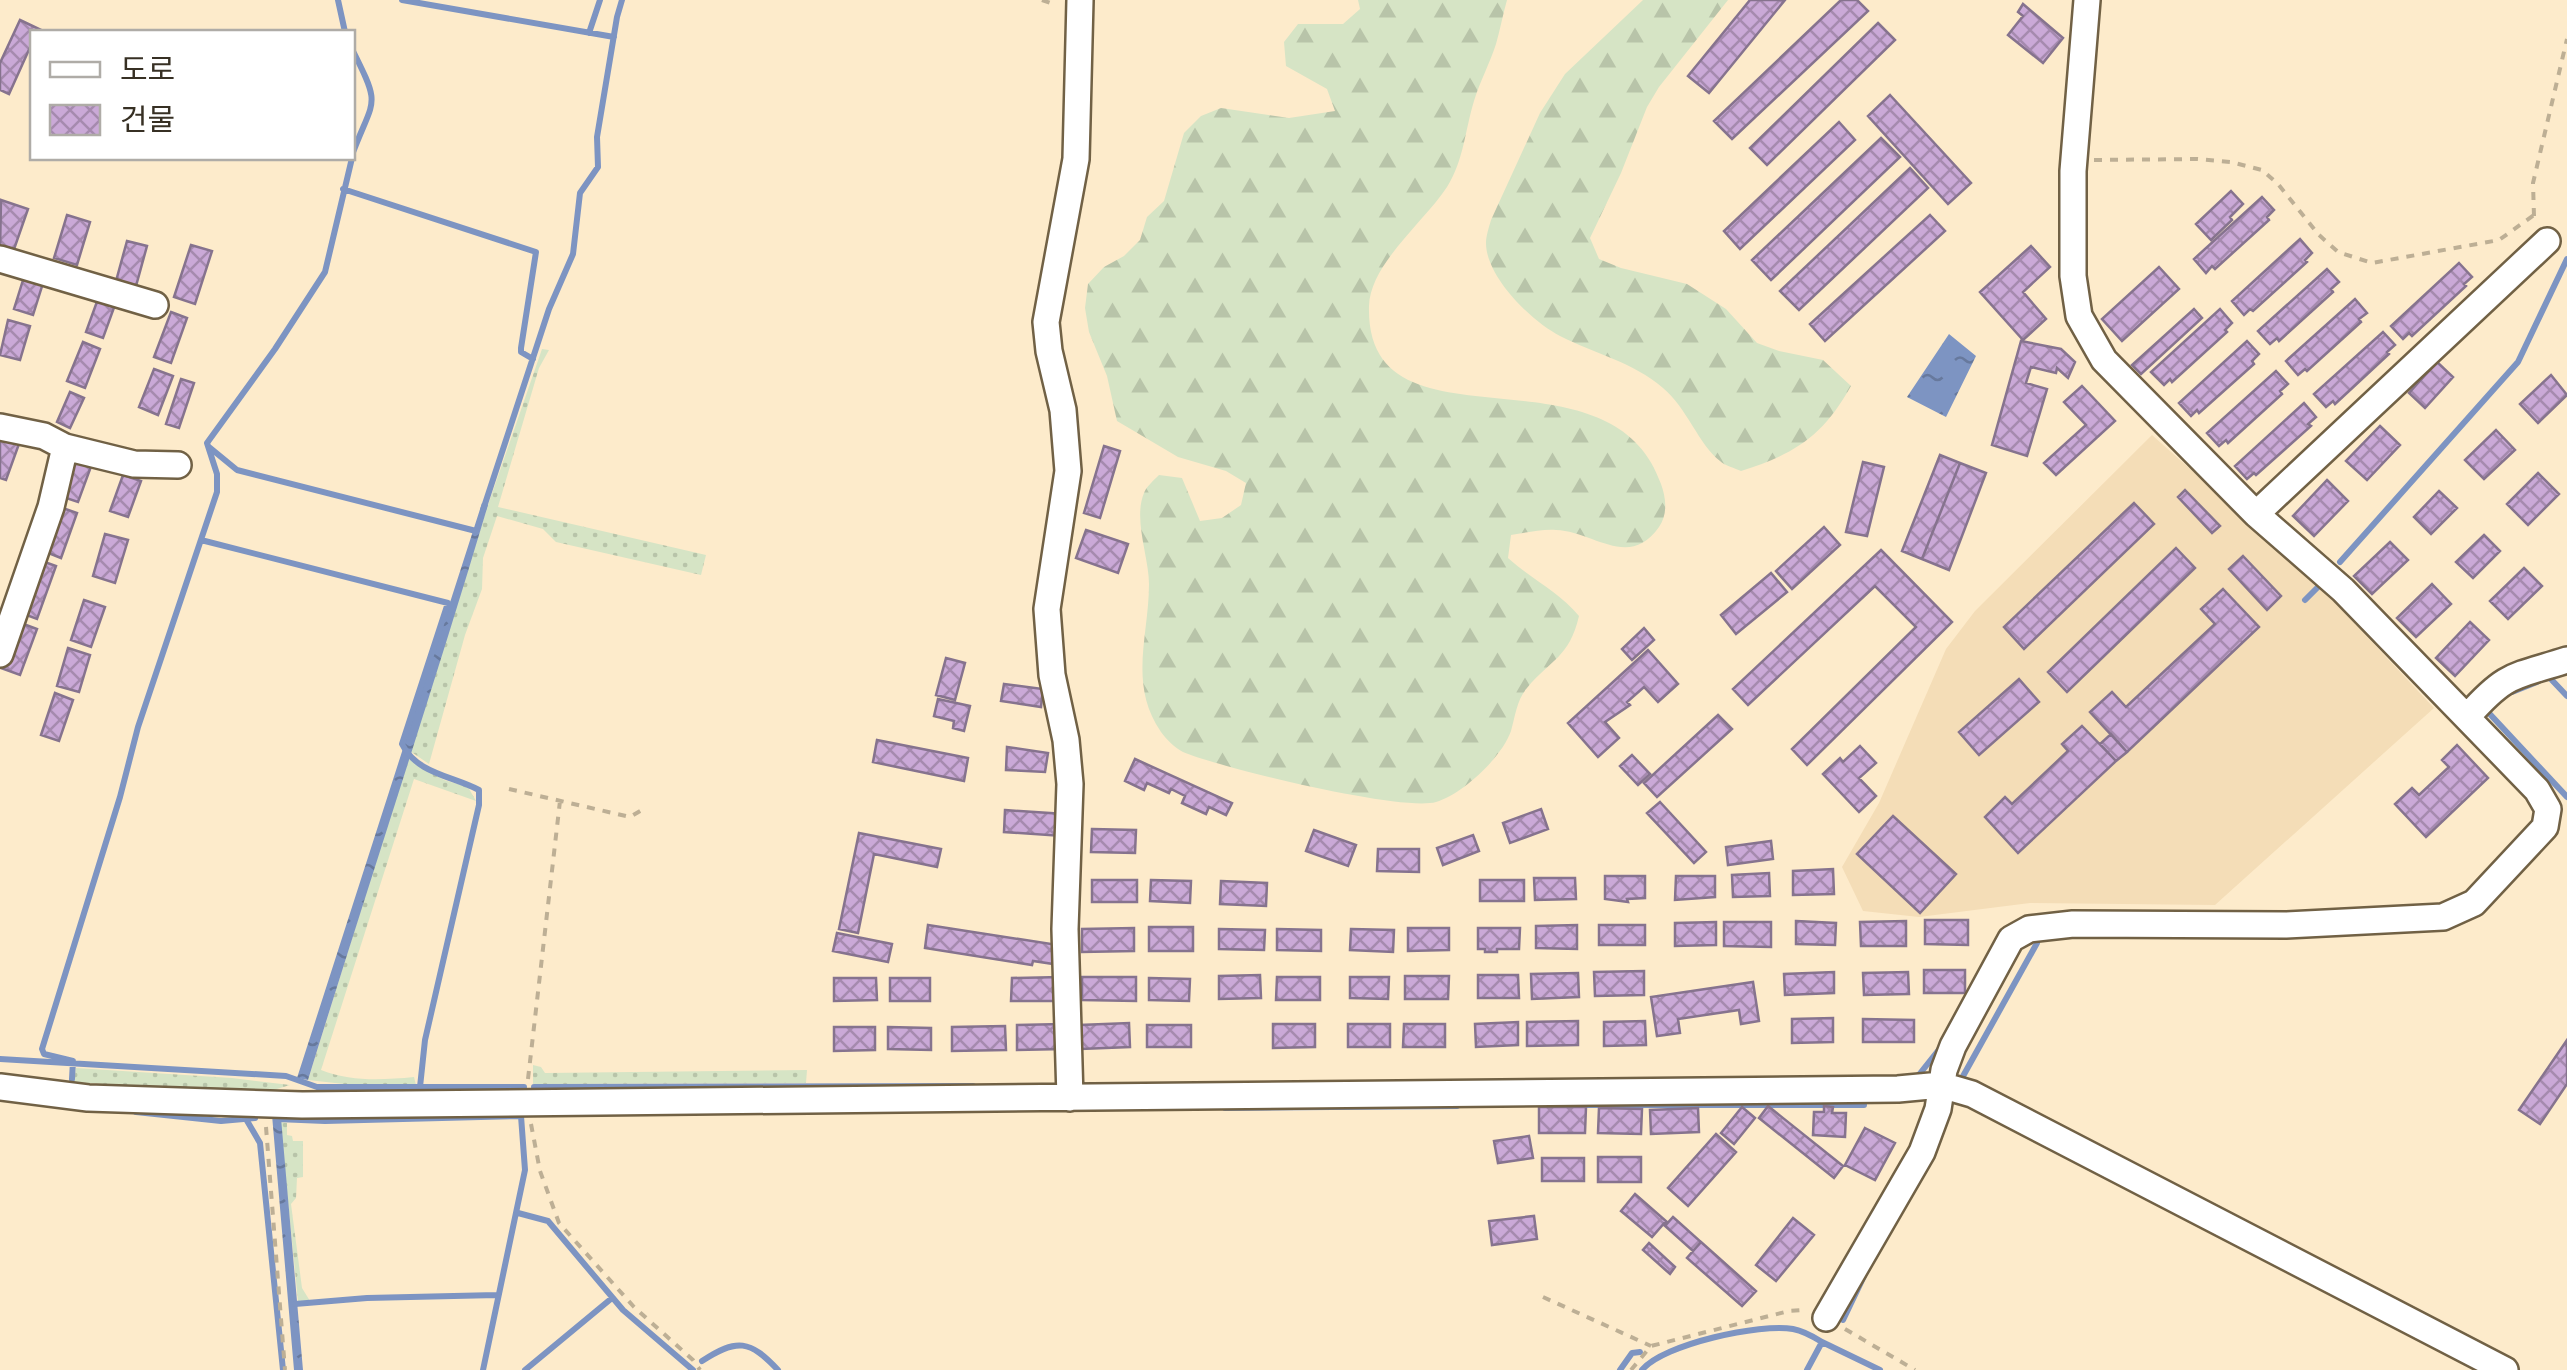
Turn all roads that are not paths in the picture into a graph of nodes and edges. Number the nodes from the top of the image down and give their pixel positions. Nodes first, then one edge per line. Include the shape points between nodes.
1 (1080, 0) edge
2 (2087, 0) edge
3 (2547, 242) road end
4 (0, 259) edge
5 (155, 306) dead end
6 (0, 427) edge
7 (64, 447) junction
8 (178, 465) dead end
9 (2256, 514) junction
10 (0, 654) edge
11 (2567, 660) edge
12 (2468, 716) junction
13 (1941, 1085) junction
14 (0, 1087) edge
15 (1070, 1098) junction
16 (1826, 1318) road end
17 (2506, 1370) edge

1 - 15 street via 1076,159 1046,322 1068,471 1046,609 1070,784
2 - 9 street via 2074,161 2079,316 2104,360
3 - 9 street
4 - 5 street
6 - 7 street
7 - 8 street via 134,464
7 - 10 street via 51,508
9 - 12 street
11 - 12 street via 2520,671 2493,687
12 - 13 street via 2544,798 2549,818 2474,903 2443,917 2371,922 2030,929 2011,938 1953,1046
13 - 15 street
13 - 16 street via 1922,1152
13 - 17 street via 1972,1094
14 - 15 street via 88,1098 302,1104

